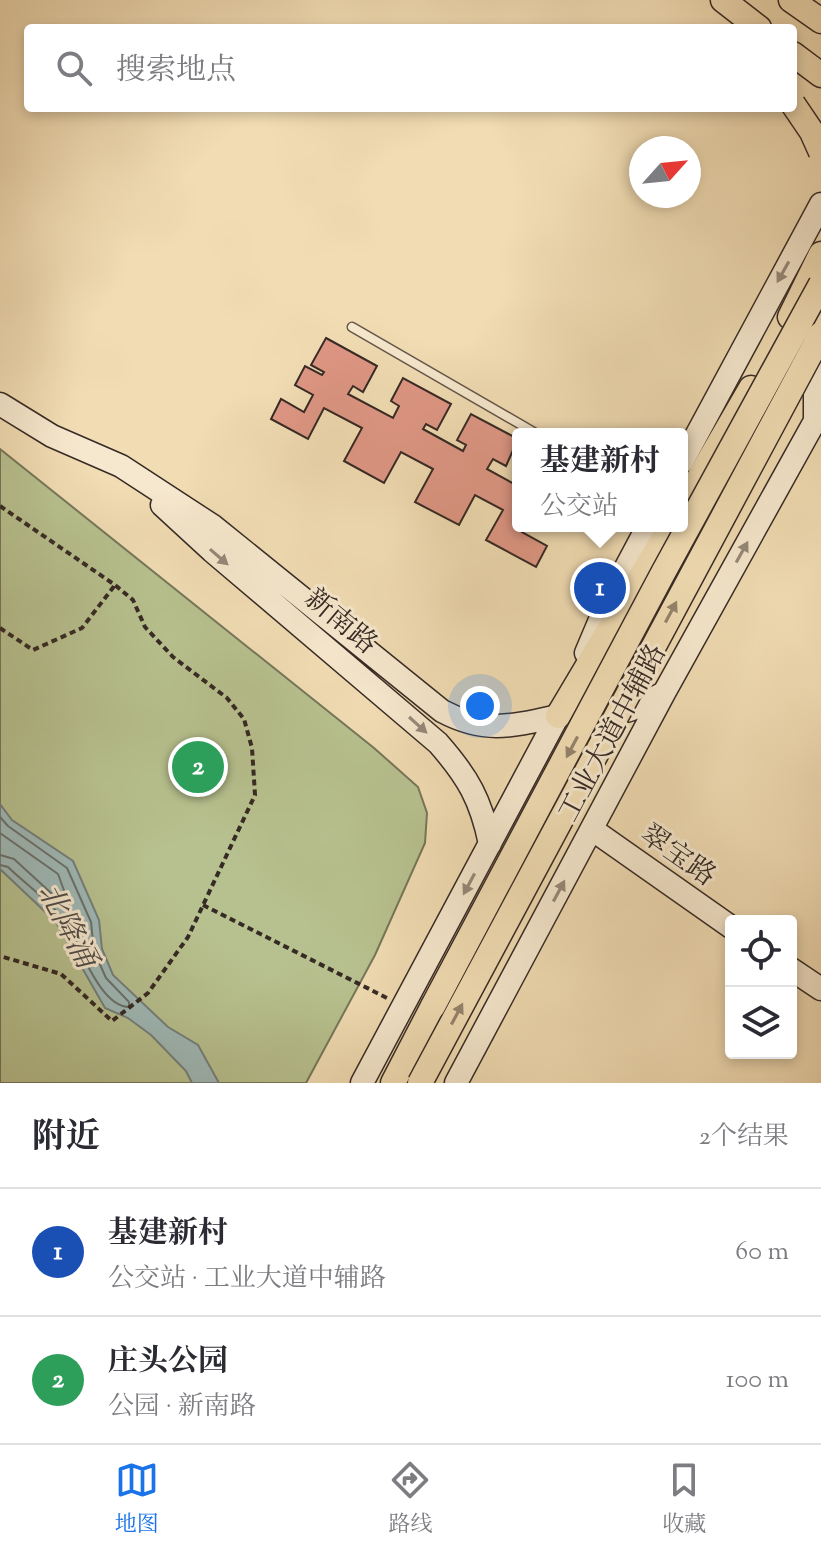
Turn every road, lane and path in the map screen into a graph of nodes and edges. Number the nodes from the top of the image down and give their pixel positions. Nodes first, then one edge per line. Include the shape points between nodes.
1 (711, 0) edge
2 (723, 0) edge
3 (791, 0) edge
4 (821, 21) edge
5 (732, 24) edge
6 (754, 24) edge
7 (797, 57) edge
8 (821, 75) edge
9 (797, 110) edge
10 (821, 152) edge
11 (821, 204) edge
12 (821, 254) edge
13 (821, 284) edge
14 (352, 327) dead end
15 (821, 334) edge
16 (821, 369) edge
17 (0, 404) edge
18 (818, 416) edge
19 (527, 428) edge
20 (688, 451) edge
21 (121, 466) junction
22 (688, 497) edge
23 (0, 506) edge
24 (688, 527) edge
25 (645, 532) edge
26 (667, 532) edge
27 (685, 532) edge
28 (115, 585) junction
29 (0, 628) edge
30 (598, 638) junction
31 (664, 693) junction
32 (558, 716) junction
33 (593, 830) junction
34 (490, 844) junction
35 (203, 905) junction
36 (725, 923) edge
37 (0, 956) edge
38 (797, 973) edge
39 (821, 989) edge
40 (403, 1006) junction
41 (362, 1083) edge
42 (393, 1083) edge
43 (420, 1083) edge
44 (456, 1083) edge

1 - 5 main road
2 - 6 main road
3 - 4 main road
7 - 8 main road
9 - 10 main road, bridge
11 -> 20 main road
12 - 22 main road
13 -> 24 main road, bridge
14 - 19 lane
43 -> 15 main road, bridge
16 - 18 main road via 815,394
17 - 21 main road, 新南路 via 52,436
31 -> 18 main road, 工业大道中辅路
21 - 32 main road, 新南路 via 213,526 442,711 463,722 501,727
21 -> 34 main road, 新南路 via 212,551 438,743 474,789
23 - 28 path
25 - 30 main road
26 - 30 main road
27 -> 42 main road, bridge
28 - 29 path via 82,628 33,650
28 - 35 path via 133,600 145,627 173,657 227,698 244,719 252,748 255,795
30 - 31 main road via 588,699 600,711 626,711
30 - 32 main road
31 - 33 main road, 工业大道中辅路
32 - 34 main road, 工业大道中辅路
33 - 36 main road, 翠宝路
44 -> 33 main road, 工业大道中辅路
34 -> 40 main road, 工业大道中辅路
35 - 37 path via 188,937 148,993 112,1021 61,974
35 - 40 path
38 - 39 main road
40 - 41 main road, 工业大道中辅路

